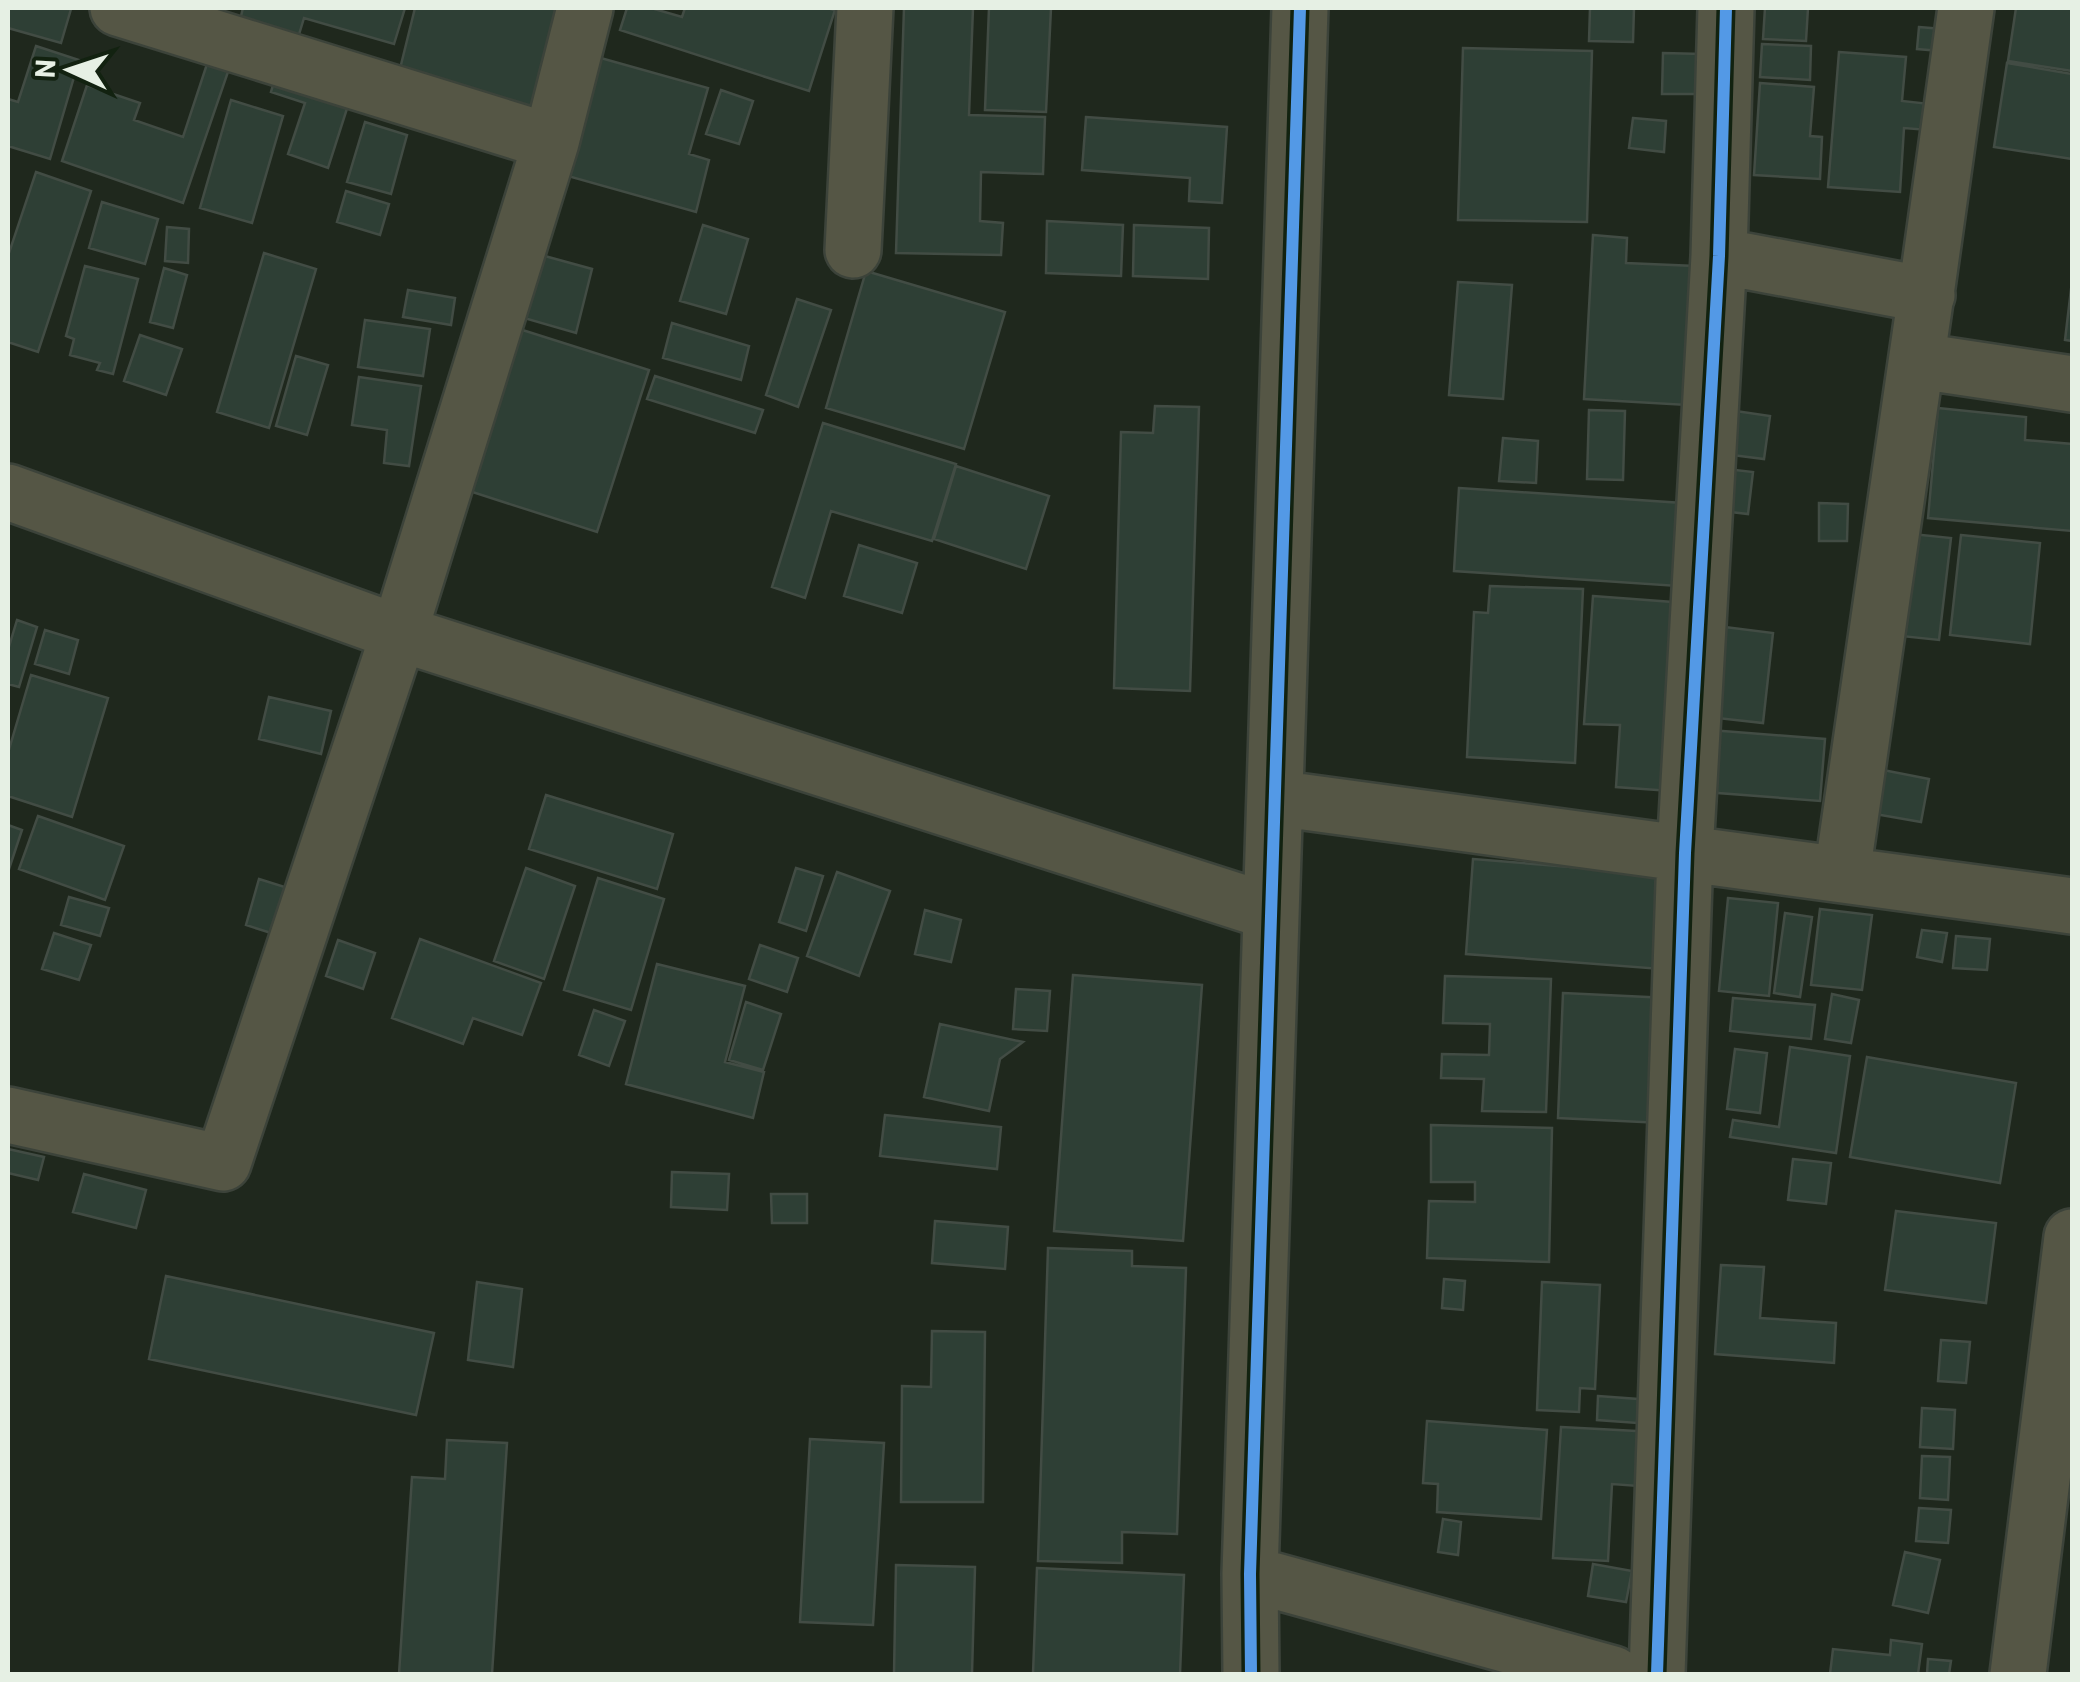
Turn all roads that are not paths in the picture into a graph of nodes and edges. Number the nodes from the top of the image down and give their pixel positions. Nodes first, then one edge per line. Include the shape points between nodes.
1 (118, 8) edge
2 (585, 8) edge
3 (865, 8) edge
4 (1300, 8) edge
5 (1726, 8) edge
6 (1966, 8) edge
7 (218, 22) edge
8 (552, 142) junction
9 (853, 250) dead end
10 (1719, 256) junction
11 (1928, 296) junction
12 (1918, 361) junction
13 (2072, 384) edge
14 (8, 492) edge
15 (399, 633) junction
16 (1275, 798) junction
17 (1685, 854) junction
18 (1842, 874) junction
19 (2072, 906) edge
20 (1270, 912) junction
21 (8, 1115) edge
22 (2072, 1237) edge
23 (1250, 1574) junction
24 (1251, 1674) edge
25 (1613, 1674) edge
26 (1658, 1674) edge
27 (2018, 1674) edge

1 - 7 street
2 - 8 street
3 - 9 street
4 - 16 street
5 - 10 street
6 - 11 street
7 - 8 street
8 - 15 street
10 - 11 street
10 - 17 street
11 - 12 street
12 - 13 street
12 - 18 street
14 - 15 street
15 - 20 street
15 - 21 street via 223,1163
16 - 17 street
16 - 20 street
17 - 18 street
17 - 26 street
18 - 19 street
20 - 23 street
22 - 27 street
23 - 24 street
23 - 25 street

